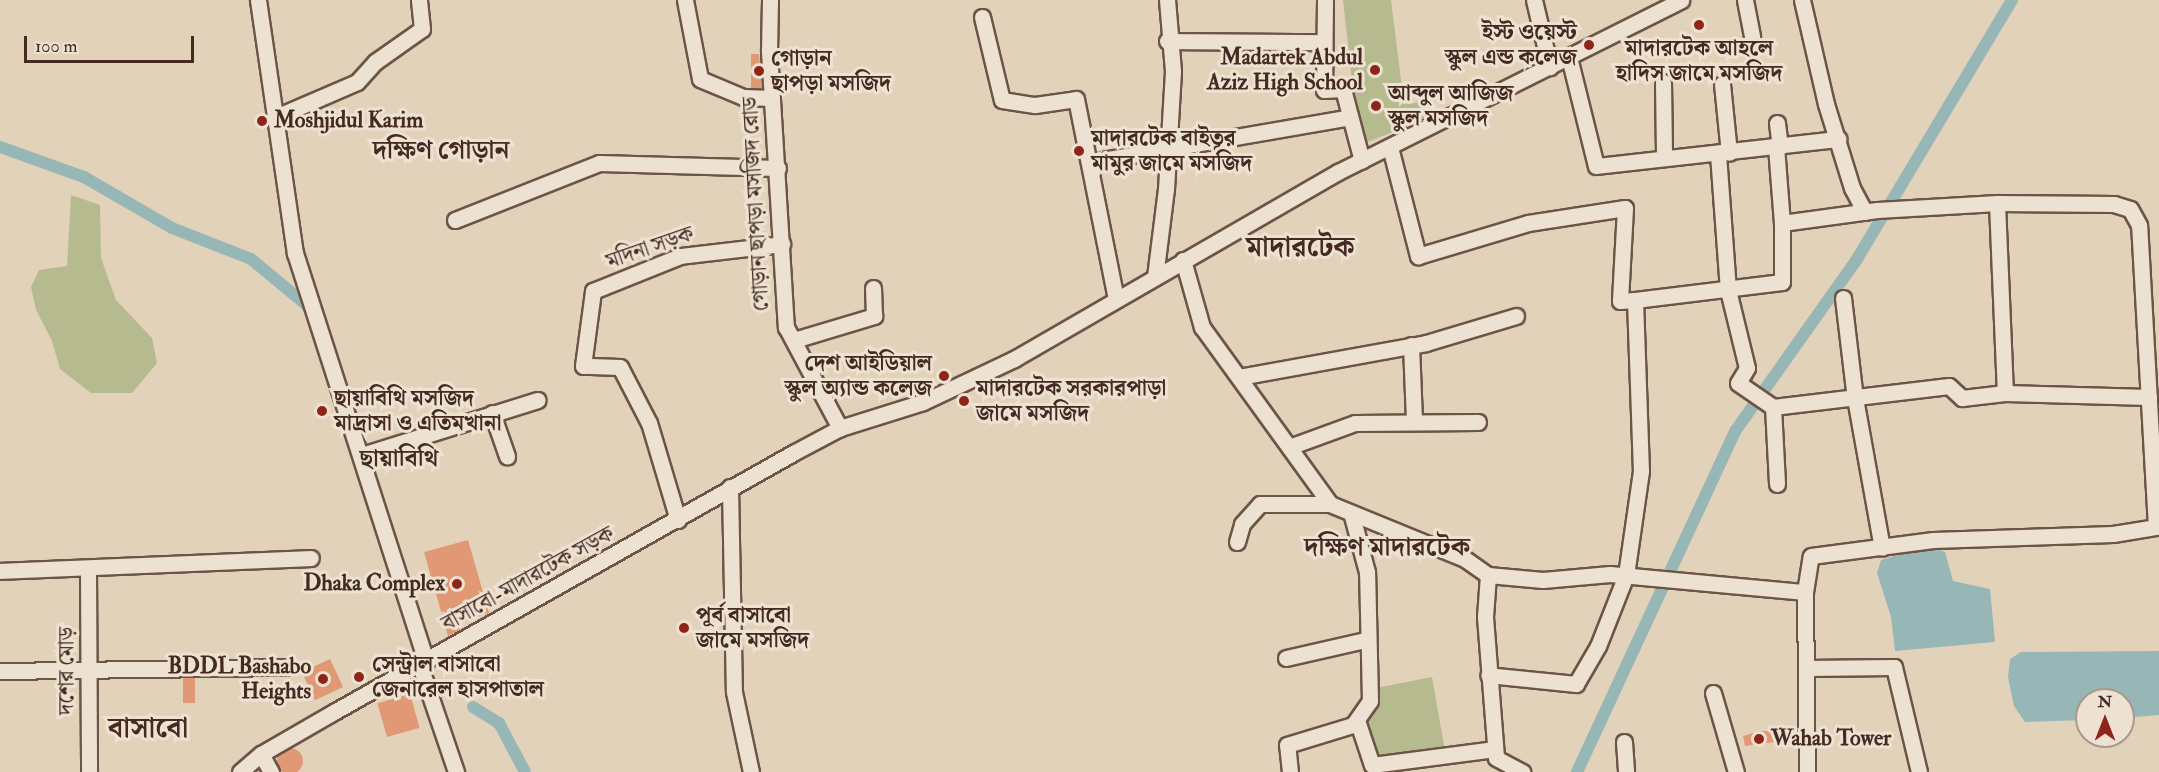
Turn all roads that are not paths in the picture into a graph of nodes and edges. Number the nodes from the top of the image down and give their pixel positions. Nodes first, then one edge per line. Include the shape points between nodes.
1 (258, 0) edge
2 (419, 0) edge
3 (685, 0) edge
4 (770, 0) edge
5 (1167, 0) edge
6 (1325, 0) edge
7 (1534, 0) edge
8 (1745, 0) edge
9 (1802, 0) edge
10 (1674, 2) edge
11 (982, 17) dead end
12 (1752, 37) dead end
13 (1167, 41) junction
14 (1323, 42) junction
15 (1569, 57) junction
16 (1550, 68) junction
17 (1664, 82) dead end
18 (1722, 84) dead end
19 (772, 98) junction
20 (276, 117) junction
21 (1350, 117) junction
22 (1777, 123) dead end
23 (1838, 140) junction
24 (1169, 145) junction
25 (1390, 147) junction
26 (1778, 147) junction
27 (1724, 154) junction
28 (1664, 159) junction
29 (1362, 160) junction
30 (1090, 162) junction
31 (778, 168) junction
32 (1996, 203) junction
33 (1871, 211) junction
34 (455, 220) dead end
35 (1782, 223) junction
36 (782, 244) junction
37 (1183, 260) junction
38 (1155, 277) junction
39 (873, 288) dead end
40 (1728, 290) junction
41 (1843, 298) dead end
42 (1116, 299) junction
43 (1635, 300) junction
44 (1516, 316) dead end
45 (794, 340) junction
46 (1411, 345) junction
47 (1239, 376) junction
48 (2005, 393) junction
49 (2149, 397) junction
50 (1855, 398) junction
51 (538, 399) dead end
52 (1769, 403) junction
53 (492, 413) junction
54 (1414, 420) junction
55 (1478, 422) dead end
56 (840, 428) junction
57 (1288, 447) junction
58 (362, 455) junction
59 (507, 456) dead end
60 (1777, 484) dead end
61 (730, 487) junction
62 (1330, 504) junction
63 (1352, 516) junction
64 (678, 520) junction
65 (1237, 542) dead end
66 (1882, 548) junction
67 (311, 558) dead end
68 (88, 570) junction
69 (0, 571) edge
70 (1488, 575) junction
71 (1626, 575) junction
72 (1805, 592) junction
73 (1365, 640) junction
74 (1286, 658) dead end
75 (423, 664) junction
76 (285, 667) dead end
77 (1806, 668) junction
78 (0, 670) edge
79 (90, 670) junction
80 (1488, 675) junction
81 (1713, 693) dead end
82 (1358, 720) junction
83 (1624, 742) dead end
84 (1495, 748) junction
85 (261, 754) junction
86 (89, 772) edge
87 (240, 772) edge
88 (271, 772) edge
89 (456, 772) edge
90 (751, 772) edge
91 (1290, 772) edge
92 (1522, 772) edge
93 (1626, 772) edge
94 (1736, 772) edge
95 (1808, 772) edge
96 (1919, 772) edge

1 - 20 street
2 - 20 street via 422,29 375,62 357,82
3 - 19 street via 700,79 738,95
4 - 19 street, গোড়ান ছাপড়া মসজিদ রোড
5 - 13 street
6 - 14 street
7 - 16 street
8 - 12 street
9 - 23 street
10 - 15 street, বাসাবো-মাদারটেক সড়ক
11 - 30 street via 1002,100 1035,105 1076,99
13 - 14 street
13 - 24 street via 1173,71
14 - 21 street via 1324,90 1342,89
15 - 16 street, বাসাবো-মাদারটেক সড়ক
15 - 28 street via 1596,166
16 - 25 street, বাসাবো-মাদারটেক সড়ক
17 - 28 street
18 - 27 street
19 - 31 street, গোড়ান ছাপড়া মসজিদ রোড
20 - 58 street via 295,253
21 - 24 street
21 - 29 street
22 - 26 street
23 - 26 street
23 - 33 street
24 - 30 street
24 - 38 street
25 - 29 street, বাসাবো-মাদারটেক সড়ক
25 - 43 street via 1418,256 1528,223 1625,208 1620,301
26 - 27 street
26 - 35 street
27 - 28 street
27 - 40 street
29 - 37 street, বাসাবো-মাদারটেক সড়ক
30 - 42 street
31 - 34 street via 599,163
31 - 36 street, গোড়ান ছাপড়া মসজিদ রোড
32 - 33 street
32 - 48 street
32 - 49 street via 2114,204 2135,215
33 - 35 street
35 - 40 street via 1782,282
36 - 45 street, গোড়ান ছাপড়া মসজিদ রোড via 786,327
36 - 64 street, মদিনা সড়ক via 680,256 593,291 583,366 620,368 649,423
37 - 38 street, বাসাবো-মাদারটেক সড়ক
37 - 47 street via 1202,327
38 - 42 street, বাসাবো-মাদারটেক সড়ক
39 - 45 street via 874,316
40 - 43 street
40 - 52 street via 1747,368 1738,383
41 - 50 street
42 - 56 street, বাসাবো-মাদারটেক সড়ক via 993,369 923,402
43 - 71 street via 1641,471
44 - 46 street
45 - 56 street, গোড়ান ছাপড়া মসজিদ রোড
46 - 47 street
46 - 54 street
47 - 57 street
48 - 49 street
48 - 50 street via 1962,398 1949,386
49 - 66 street via 2154,528 1933,540
50 - 52 street
50 - 66 street
51 - 53 street
52 - 60 street
53 - 58 street
53 - 59 street
54 - 55 street
54 - 57 street via 1355,423
56 - 61 street, বাসাবো-মাদারটেক সড়ক
57 - 62 street
58 - 75 street
61 - 64 street, বাসাবো-মাদারটেক সড়ক
61 - 90 street via 735,692
62 - 63 street
62 - 65 street via 1260,504 1242,524
63 - 70 street via 1465,559
63 - 73 street via 1367,572
64 - 75 street, বাসাবো-মাদারটেক সড়ক
66 - 72 street via 1809,557
67 - 68 street
68 - 69 street
68 - 79 street, দশের মোড়
70 - 71 street via 1543,580
70 - 80 street
71 - 72 street via 1676,584
71 - 80 street via 1598,646 1576,684
72 - 77 street
73 - 74 street
73 - 82 street via 1372,691 1366,711
75 - 85 street, বাসাবো-মাদারটেক সড়ক
75 - 89 street
76 - 79 street
77 - 95 street
77 - 96 street via 1894,667
78 - 79 street
79 - 86 street, দশের মোড়
80 - 84 street
81 - 94 street
82 - 84 street via 1372,765
82 - 91 street via 1287,745
83 - 93 street
84 - 92 street via 1496,758
85 - 87 street, বাসাবো-মাদারটেক সড়ক
85 - 88 street

